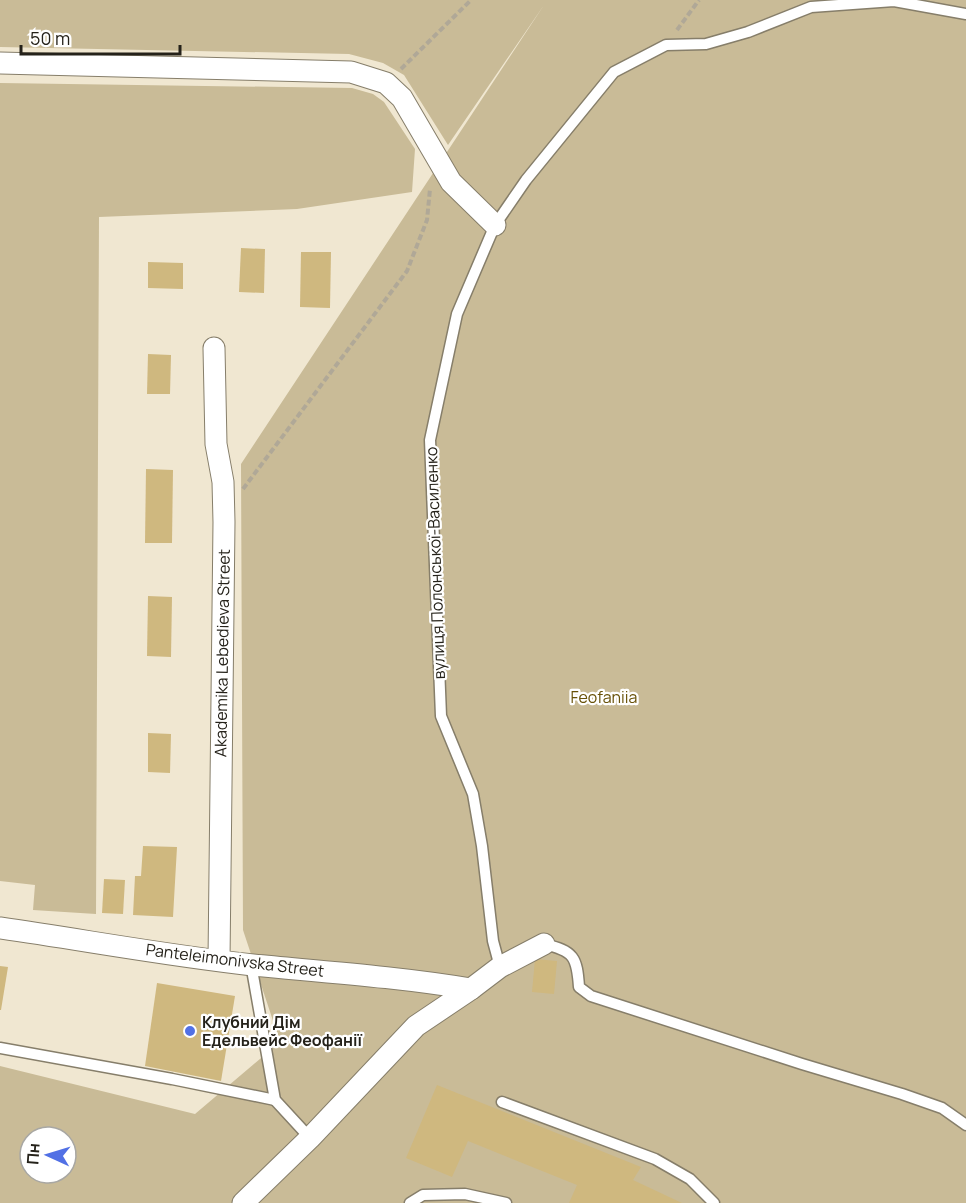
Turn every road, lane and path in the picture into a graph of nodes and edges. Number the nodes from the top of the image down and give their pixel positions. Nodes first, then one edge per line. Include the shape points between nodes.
1 (471, 0) edge
2 (699, 0) edge
3 (966, 14) edge
4 (666, 45) junction
5 (0, 63) edge
6 (386, 83) junction
7 (430, 186) dead end
8 (495, 225) junction
9 (214, 348) dead end
10 (242, 491) dead end
11 (0, 928) edge
12 (544, 944) joint
13 (219, 960) junction
14 (251, 964) junction
15 (500, 967) junction
16 (471, 990) junction
17 (0, 1048) edge
18 (275, 1100) junction
19 (502, 1102) dead end
20 (966, 1125) edge
21 (310, 1138) junction
22 (243, 1203) edge
23 (410, 1203) edge
24 (506, 1203) edge
25 (714, 1203) edge

1 - 6 path
2 - 4 path
3 - 4 lane via 894,1 811,7 706,44
4 - 8 lane, вулиця Полонської-Василенко via 614,72 526,180
5 - 6 street via 351,72
6 - 8 street via 402,98 451,182
7 - 10 path via 427,220 407,271
8 - 15 lane, вулиця Полонської-Василенко via 457,314 430,440 441,716 473,794
9 - 13 street, Akademika Lebedieva Street via 216,444 224,522
11 - 13 street, Panteleimonivska Street
12 - 15 street
12 - 20 lane via 565,950 577,965 579,987 591,996 902,1094 942,1108
13 - 14 street, Panteleimonivska Street
14 - 16 street, Panteleimonivska Street
14 - 18 lane
15 - 16 street
16 - 21 street via 416,1026
17 - 18 lane
18 - 21 lane
19 - 25 lane via 655,1159 690,1179
21 - 22 street
23 - 24 lane via 423,1195 465,1194

